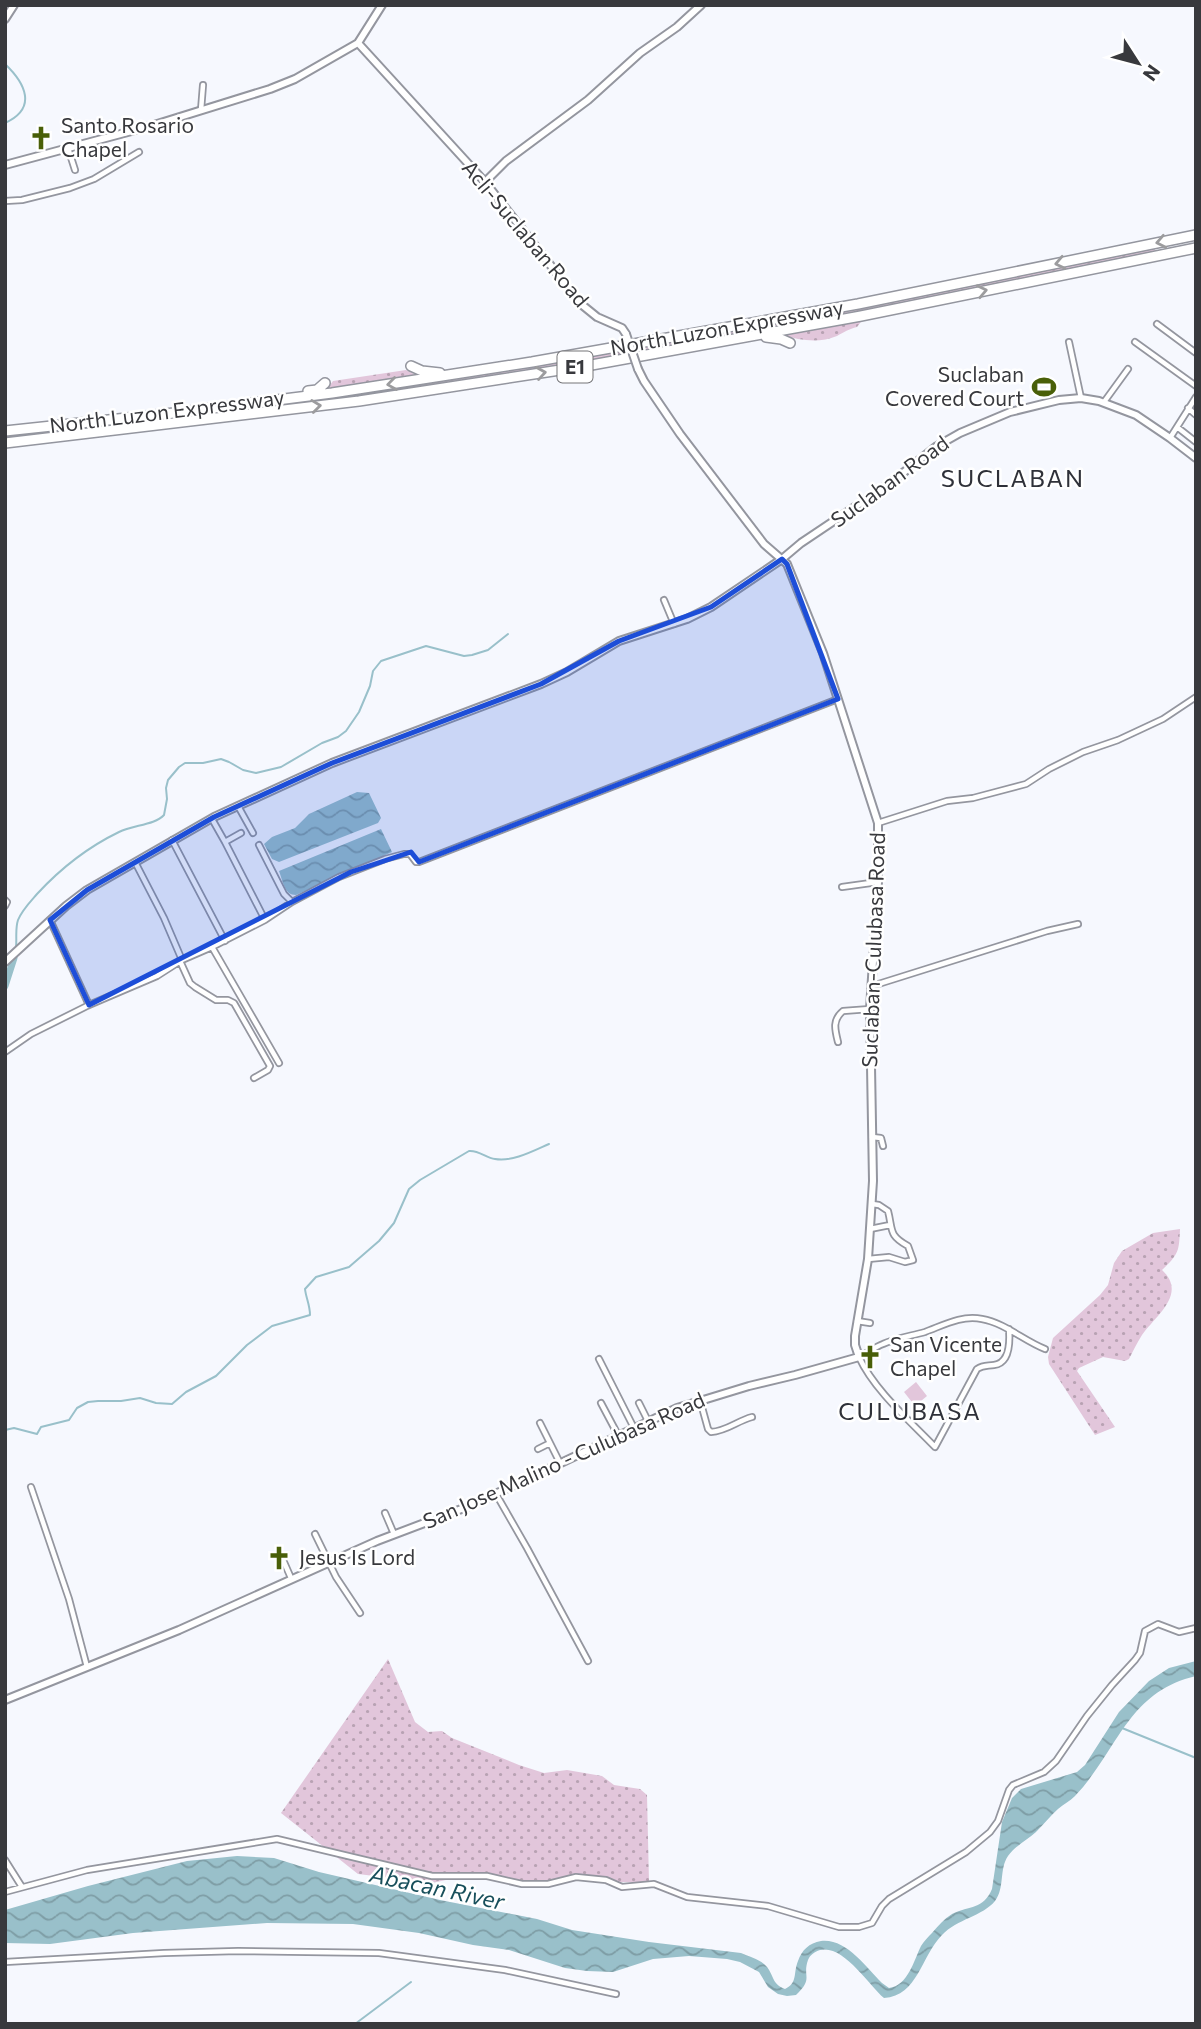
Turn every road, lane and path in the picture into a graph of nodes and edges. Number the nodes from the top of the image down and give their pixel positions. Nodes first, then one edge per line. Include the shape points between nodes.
1 (14, 5) edge
2 (382, 5) edge
3 (701, 5) edge
4 (5, 19) edge
5 (358, 43) junction
6 (203, 85) dead end
7 (201, 110) junction
8 (68, 148) junction
9 (139, 152) dead end
10 (5, 165) edge
11 (75, 170) dead end
12 (485, 182) junction
13 (5, 201) edge
14 (1196, 235) edge
15 (1196, 248) edge
16 (949, 298) junction
17 (864, 324) dead end
18 (1157, 324) dead end
19 (1069, 342) dead end
20 (1135, 342) dead end
21 (790, 343) dead end
22 (667, 351) junction
23 (1196, 353) edge
24 (532, 362) junction
25 (411, 366) dead end
26 (1128, 369) dead end
27 (325, 383) dead end
28 (1196, 386) edge
29 (1196, 397) edge
30 (1081, 398) junction
31 (1104, 402) junction
32 (210, 408) junction
33 (1188, 408) junction
34 (1196, 415) edge
35 (1177, 427) junction
36 (5, 431) edge
37 (1170, 438) junction
38 (1196, 442) edge
39 (5, 443) edge
40 (1196, 458) edge
41 (782, 559) junction
42 (664, 600) dead end
43 (674, 624) junction
44 (1196, 697) edge
45 (838, 699) junction
46 (238, 806) junction
47 (212, 819) junction
48 (878, 822) junction
49 (241, 833) dead end
50 (253, 833) dead end
51 (172, 840) junction
52 (225, 842) junction
53 (260, 845) dead end
54 (134, 862) junction
55 (878, 882) junction
56 (842, 887) dead end
57 (5, 900) edge
58 (292, 902) junction
59 (5, 906) edge
60 (50, 920) junction
61 (265, 920) junction
62 (1079, 923) dead end
63 (225, 941) junction
64 (212, 947) junction
65 (7, 959) edge
66 (181, 960) junction
67 (872, 986) junction
68 (89, 1005) junction
69 (870, 1009) junction
70 (838, 1042) dead end
71 (5, 1052) edge
72 (279, 1063) dead end
73 (254, 1078) dead end
74 (872, 1137) junction
75 (883, 1146) dead end
76 (872, 1204) junction
77 (890, 1225) junction
78 (869, 1229) junction
79 (868, 1259) junction
80 (856, 1321) junction
81 (870, 1323) dead end
82 (1009, 1329) junction
83 (1045, 1349) dead end
84 (859, 1357) junction
85 (599, 1359) dead end
86 (700, 1400) junction
87 (601, 1403) dead end
88 (639, 1403) dead end
89 (752, 1417) dead end
90 (648, 1421) junction
91 (540, 1423) dead end
92 (634, 1428) junction
93 (618, 1435) junction
94 (550, 1443) junction
95 (538, 1449) dead end
96 (561, 1463) junction
97 (31, 1487) dead end
98 (496, 1493) junction
99 (385, 1513) dead end
100 (315, 1534) dead end
101 (394, 1534) junction
102 (280, 1553) dead end
103 (329, 1562) junction
104 (291, 1578) junction
105 (360, 1613) dead end
106 (1196, 1628) edge
107 (587, 1661) dead end
108 (87, 1667) junction
109 (5, 1700) edge
110 (5, 1860) edge
111 (22, 1887) junction
112 (5, 1892) edge
113 (5, 1962) edge
114 (615, 1994) dead end

1 - 4 street
2 - 5 street
3 - 12 street
5 - 7 street via 295,79
5 - 12 street, Acli-Suclaban Road
6 - 7 street
7 - 8 street
8 - 10 street
8 - 11 street
9 - 13 street via 81,184
12 - 41 street, Acli-Suclaban Road, bridge via 581,304 622,328 644,381 680,434 764,544
14 -> 24 highway, North Luzon Expressway / E1 via 858,304
16 -> 15 highway, North Luzon Expressway / E1
16 - 17 highway via 873,317
16 - 22 highway, North Luzon Expressway / E1
18 - 23 street
19 - 30 street
20 - 28 street
21 - 22 highway via 766,337
39 -> 22 highway, North Luzon Expressway / E1 via 422,392
24 - 25 highway via 439,373
24 -> 32 highway, North Luzon Expressway / E1
26 - 31 street
27 - 32 highway via 317,390
29 - 33 street
30 - 31 street, Suclaban Road
30 - 41 street, Suclaban Road via 1010,412 960,433
31 - 37 street, Suclaban Road via 1136,415
32 - 36 highway, North Luzon Expressway / E1
33 - 34 street
33 - 35 street
35 - 37 street
35 - 38 street
37 - 40 street, Suclaban Road
41 - 43 street, Suclaban Road via 711,607
41 - 45 street, Suclaban-Culubasa Road via 800,591
42 - 43 street
43 - 46 street, Suclaban Road via 620,641 541,684 304,774
44 - 48 street via 1156,723 1083,752 1026,784 947,800
45 - 48 street, Suclaban-Culubasa Road
45 - 58 street via 419,862 407,853 385,859
46 - 47 street, Suclaban Road
46 - 50 street
47 - 51 street, Suclaban Road
47 - 52 street
48 - 55 street, Suclaban-Culubasa Road
49 - 52 street
51 - 54 street, Suclaban Road
51 - 63 street
52 - 61 street
53 - 58 street
54 - 60 street, Suclaban Road via 87,890
54 - 66 street
55 - 56 street
55 - 67 street, Suclaban-Culubasa Road
57 - 59 street
58 - 61 street
60 - 65 street, Suclaban Road
60 - 68 street
61 - 63 street
62 - 67 street
63 - 64 street
64 - 66 street
64 - 72 street
66 - 68 street via 157,976
66 - 73 street via 194,987 216,1000 234,1003 270,1066
67 - 69 street, Suclaban-Culubasa Road
68 - 71 street
69 - 70 street via 840,1013 835,1026
69 - 74 street, Suclaban-Culubasa Road
74 - 75 street via 881,1138
74 - 76 street, Suclaban-Culubasa Road
76 - 77 street via 888,1211
76 - 78 street, Suclaban-Culubasa Road
77 - 78 street
77 - 79 street via 897,1240 908,1246 913,1260
78 - 79 street, Suclaban-Culubasa Road
79 - 80 street, Suclaban-Culubasa Road
80 - 81 street
80 - 84 street, Suclaban-Culubasa Road
82 - 83 street
82 - 84 street via 981,1319 951,1321
82 - 84 street via 1004,1359 998,1365 976,1369 935,1447 881,1389
84 - 86 street, San Jose Malino - Culubasa Road
85 - 92 street
86 - 89 street via 711,1432
86 - 90 street, San Jose Malino - Culubasa Road
87 - 93 street
88 - 90 street
90 - 92 street, San Jose Malino - Culubasa Road
91 - 94 street
92 - 93 street, San Jose Malino - Culubasa Road
93 - 96 street, San Jose Malino - Culubasa Road
94 - 95 street
94 - 96 street
96 - 98 street, San Jose Malino - Culubasa Road
97 - 108 street
98 - 101 street, San Jose Malino - Culubasa Road
98 - 107 street
99 - 101 street
100 - 103 street
101 - 103 street, San Jose Malino - Culubasa Road
102 - 104 street
103 - 104 street, San Jose Malino - Culubasa Road
103 - 105 street
104 - 108 street, San Jose Malino - Culubasa Road
106 - 111 street via 1179,1632 1158,1624 1145,1631 1140,1653 1056,1761 1044,1773 1013,1785 989,1832 966,1852 888,1899 867,1926 839,1927 768,1906 687,1897 653,1884 622,1887 576,1877 522,1884 487,1876 432,1876 277,1839 88,1870
108 - 109 street, San Jose Malino - Culubasa Road
110 - 111 street
111 - 112 street
113 - 114 street via 164,1953 379,1953 505,1970

